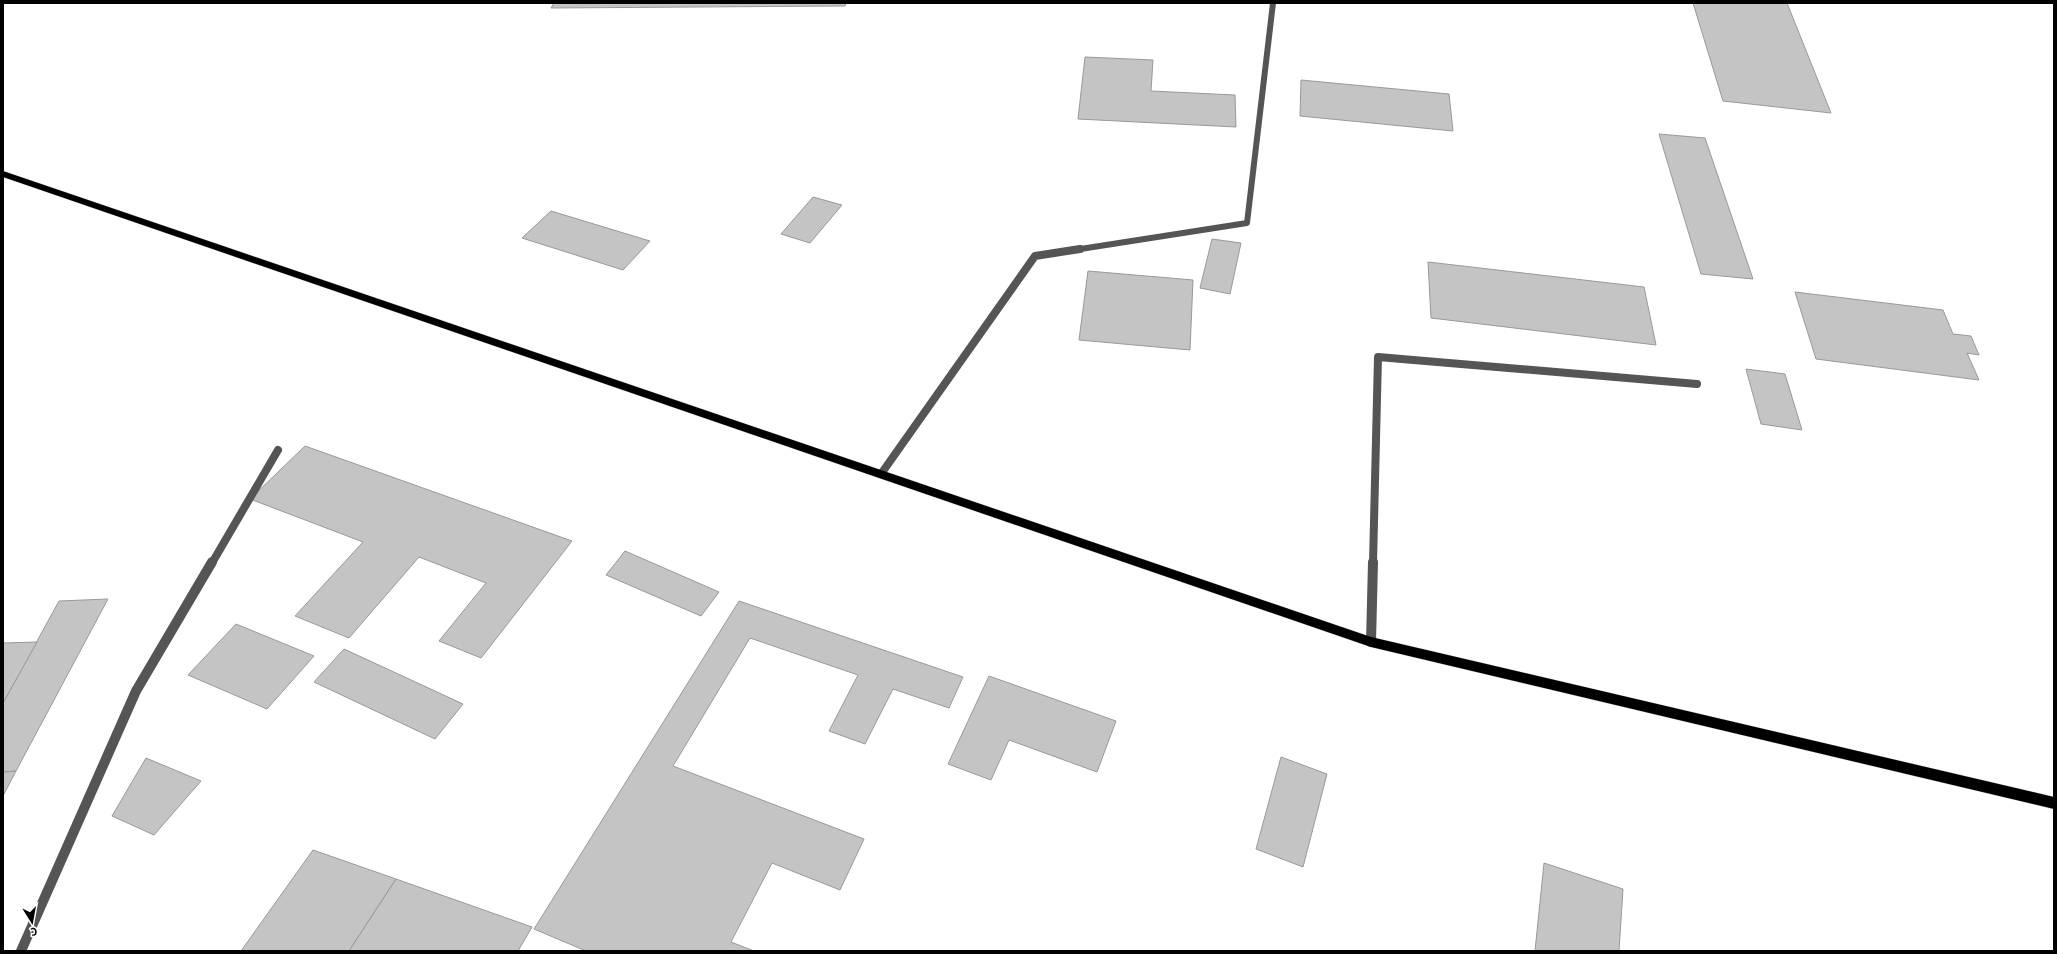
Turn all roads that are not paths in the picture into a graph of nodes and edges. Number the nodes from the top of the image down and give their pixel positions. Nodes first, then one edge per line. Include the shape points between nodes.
1 (1273, 3) edge
2 (3, 174) edge
3 (1697, 384) dead end
4 (278, 450) dead end
5 (881, 474) junction
6 (1371, 642) junction
7 (2054, 803) edge
8 (21, 951) edge

1 - 5 street via 1247,223 1035,256
2 - 5 highway
3 - 6 street via 1378,357
4 - 8 street via 136,691
5 - 6 highway
6 - 7 highway

